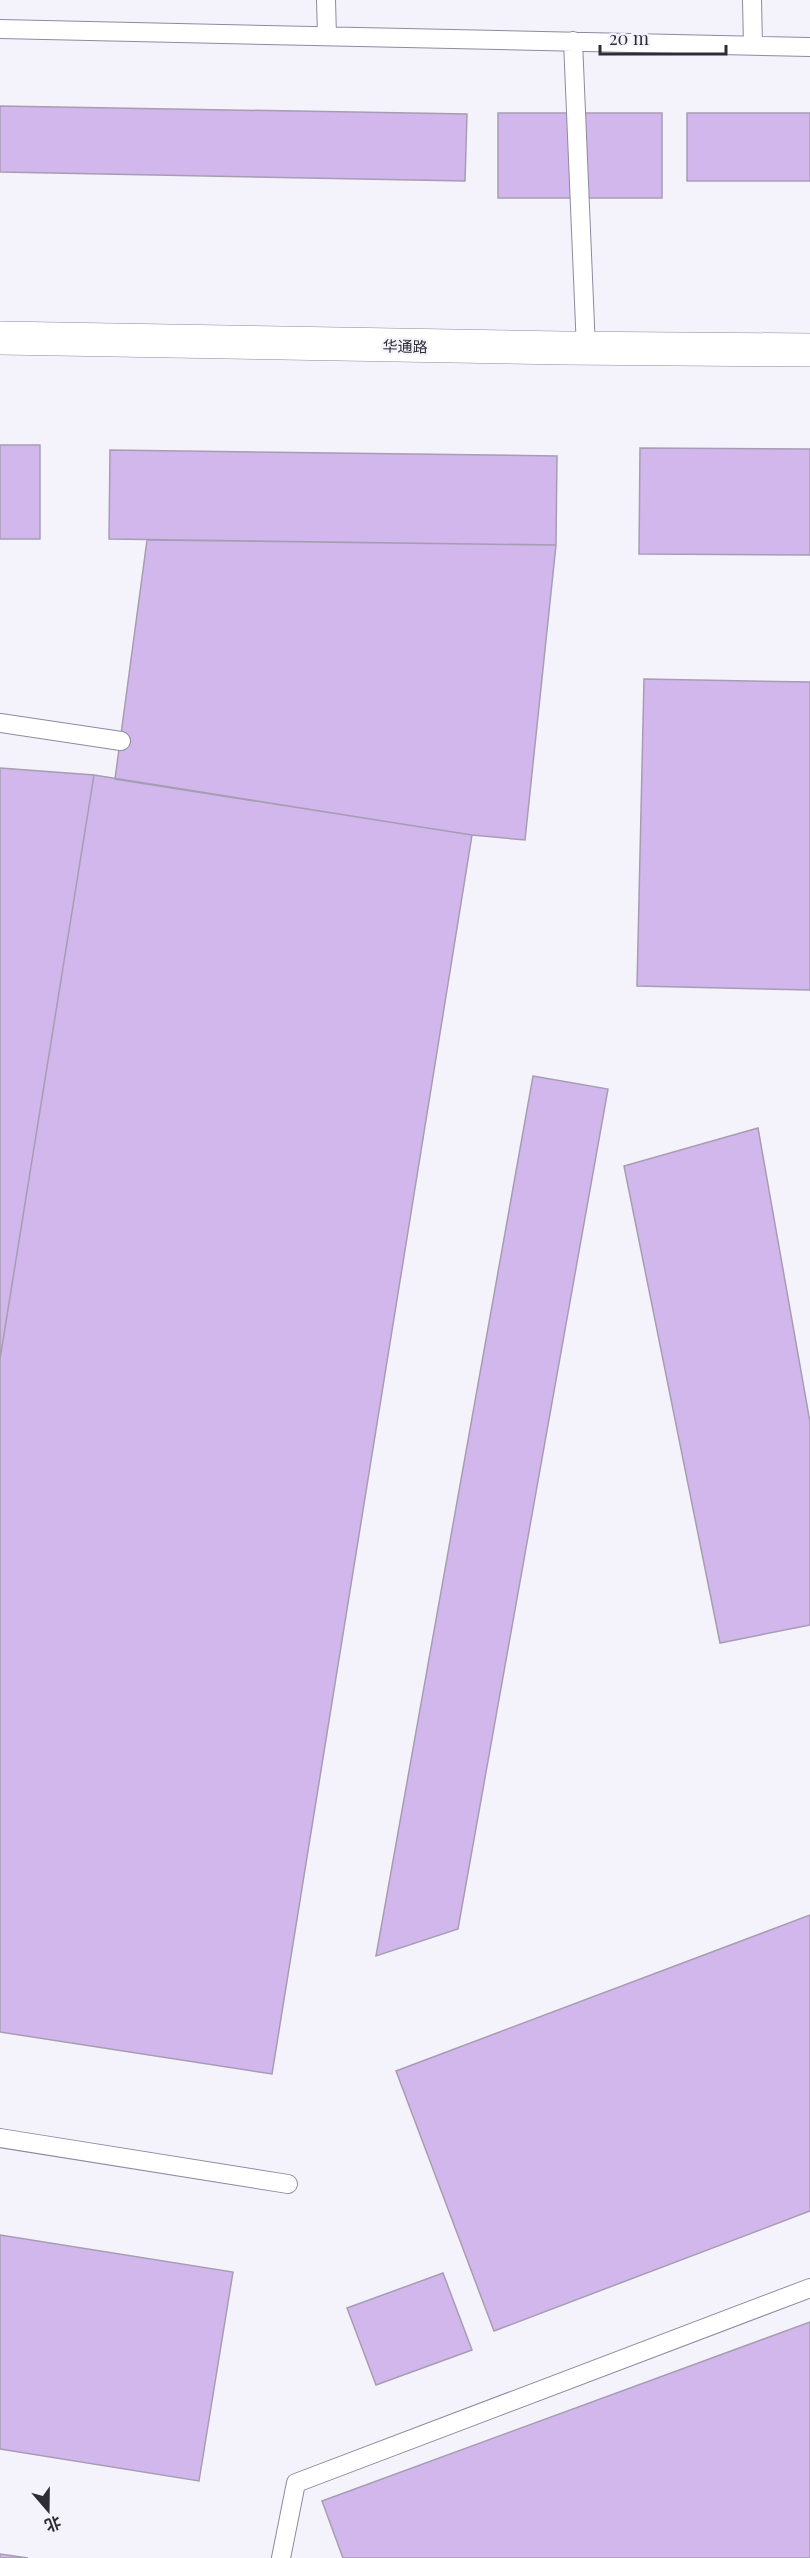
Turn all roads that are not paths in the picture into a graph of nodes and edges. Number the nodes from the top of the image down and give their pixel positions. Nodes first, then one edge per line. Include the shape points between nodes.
1 (326, 0) edge
2 (752, 0) edge
3 (0, 29) edge
4 (327, 36) junction
5 (573, 41) junction
6 (753, 45) junction
7 (810, 47) edge
8 (0, 338) edge
9 (586, 349) junction
10 (810, 350) edge
11 (0, 723) edge
12 (121, 741) dead end
13 (0, 2138) edge
14 (288, 2184) dead end
15 (810, 2288) edge
16 (280, 2558) edge

1 - 4 lane
2 - 6 lane
3 - 4 lane
4 - 5 lane
5 - 6 lane
5 - 9 lane
6 - 7 lane
8 - 9 street, 华通路
9 - 10 street, 华通路
11 - 12 lane
13 - 14 lane
15 - 16 lane via 296,2483

